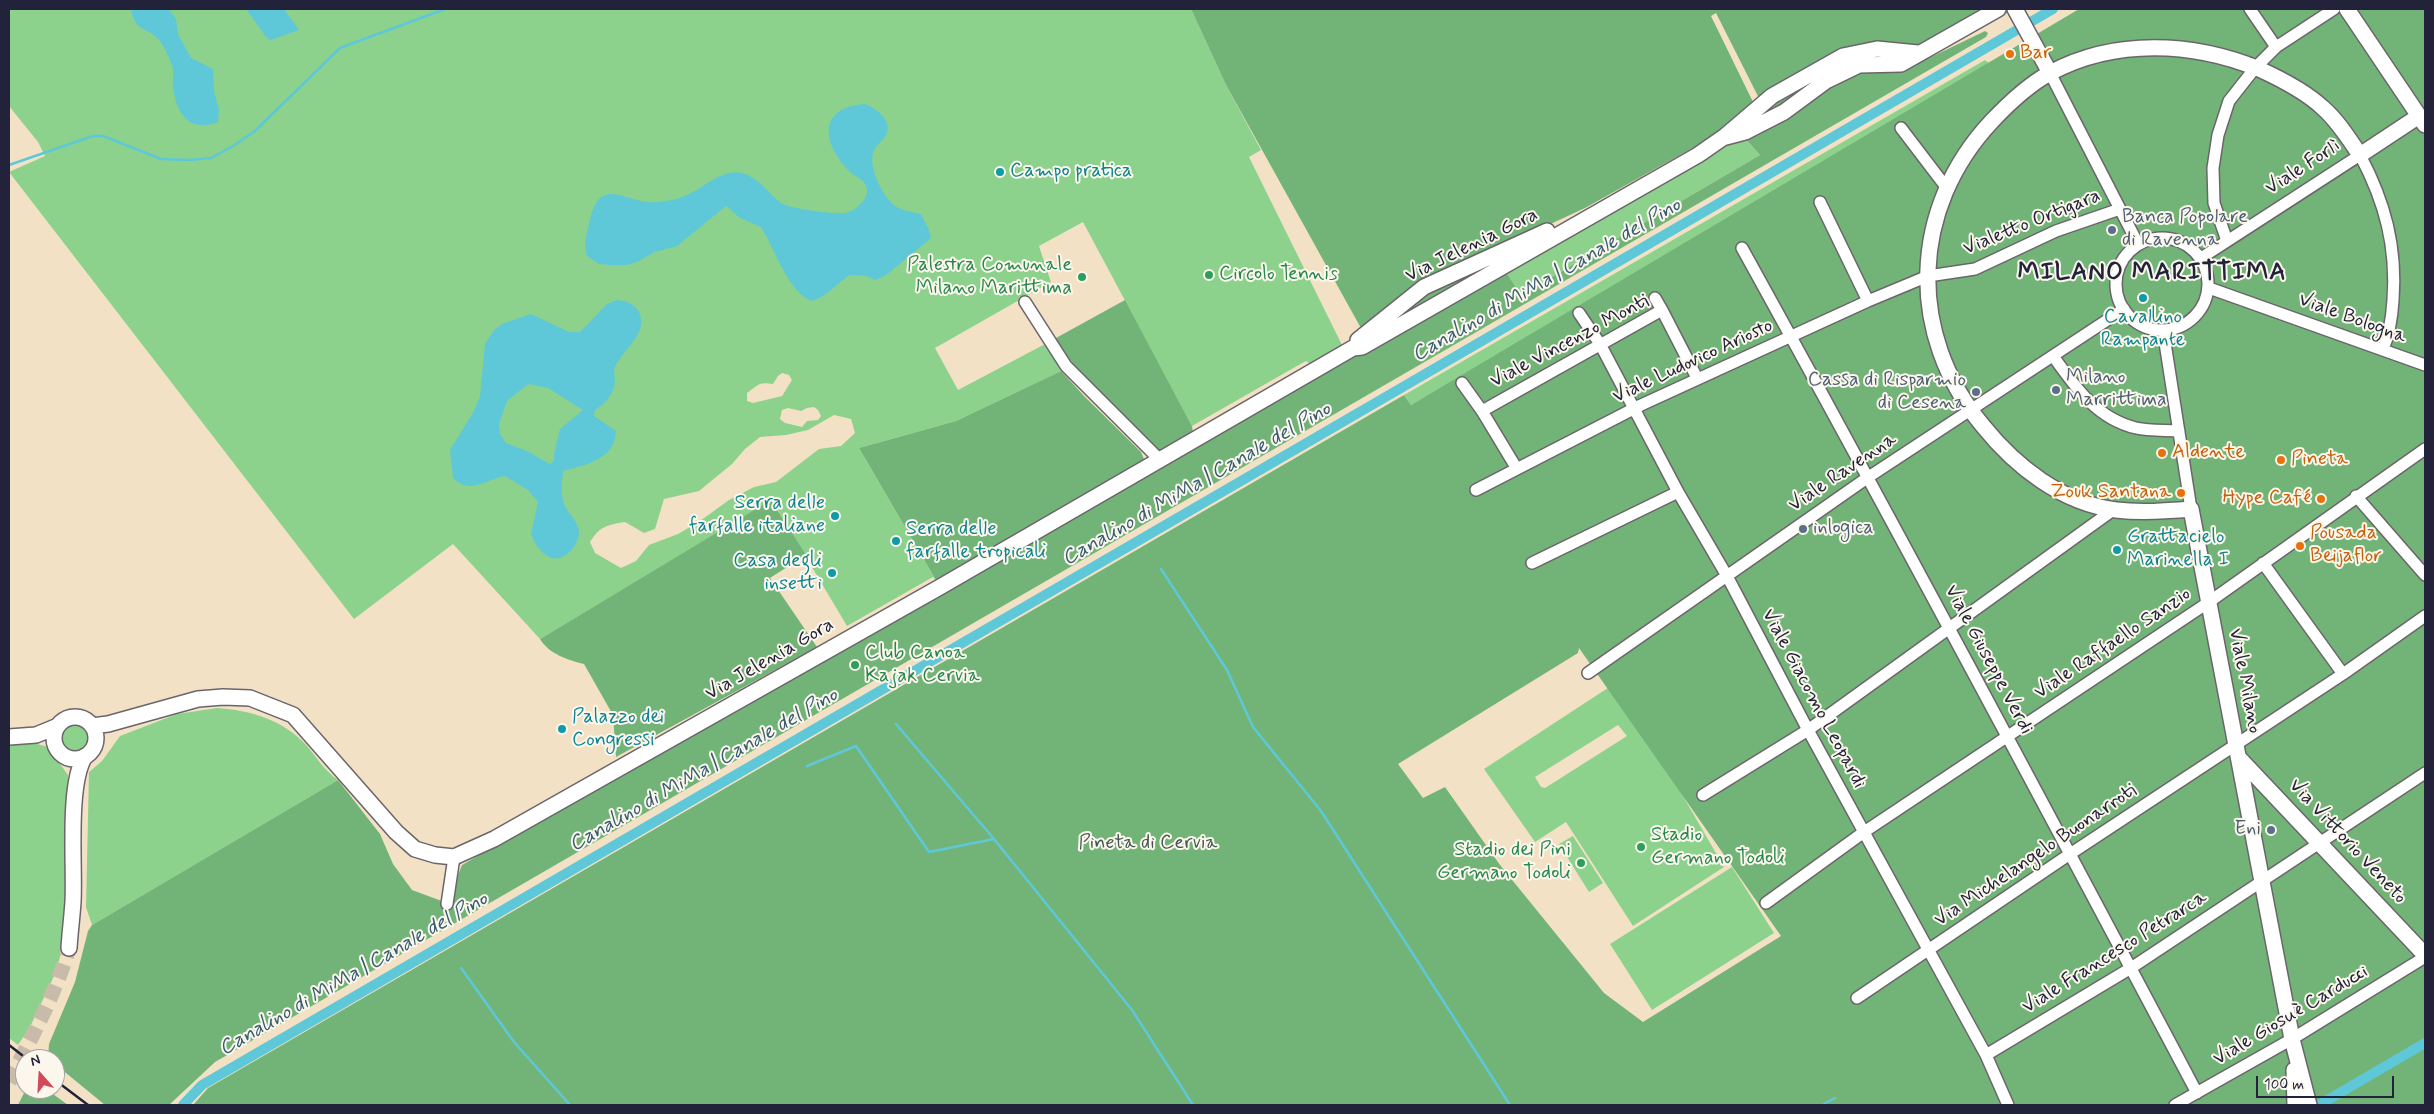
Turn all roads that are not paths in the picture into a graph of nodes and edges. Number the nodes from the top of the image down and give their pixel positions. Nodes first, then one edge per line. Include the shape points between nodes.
1 (1998, 9) edge
2 (2250, 9) edge
3 (2334, 9) edge
4 (2347, 9) edge
5 (2017, 13) edge
6 (2276, 47) junction
7 (1918, 53) junction
8 (2255, 68) junction
9 (2050, 73) junction
10 (2423, 117) edge
11 (1901, 128) dead end
12 (1724, 138) junction
13 (2360, 155) junction
14 (1946, 187) junction
15 (1621, 198) junction
16 (1820, 202) dead end
17 (2120, 209) junction
18 (2227, 241) junction
19 (2138, 244) junction
20 (1742, 248) dead end
21 (2201, 258) junction
22 (1928, 276) junction
23 (2208, 288) junction
24 (1655, 298) dead end
25 (1868, 301) junction
26 (1025, 302) dead end
27 (2124, 309) junction
28 (1662, 310) junction
29 (1579, 313) dead end
30 (2163, 330) junction
31 (1792, 337) junction
32 (1600, 344) junction
33 (1353, 348) junction
34 (2383, 349) junction
35 (2053, 356) junction
36 (2425, 365) edge
37 (1697, 378) junction
38 (1462, 383) dead end
39 (1635, 408) junction
40 (1482, 411) junction
41 (1970, 411) junction
42 (2179, 431) junction
43 (2425, 449) edge
44 (1160, 460) junction
45 (1517, 469) junction
46 (1867, 478) junction
47 (1476, 490) dead end
48 (1678, 492) junction
49 (2356, 496) junction
50 (2191, 509) junction
51 (2113, 510) junction
52 (1532, 563) dead end
53 (2263, 563) junction
54 (2425, 575) edge
55 (1727, 576) junction
56 (2209, 602) junction
57 (2425, 616) edge
58 (1950, 626) junction
59 (1588, 673) dead end
60 (2343, 674) junction
61 (148, 712) junction
62 (58, 726) junction
63 (92, 726) junction
64 (1808, 730) junction
65 (2009, 737) junction
66 (9, 738) edge
67 (54, 741) junction
68 (95, 744) junction
69 (2237, 751) junction
70 (86, 756) junction
71 (65, 757) junction
72 (2425, 773) edge
73 (2250, 780) junction
74 (75, 788) junction
75 (1703, 795) dead end
76 (1864, 832) junction
77 (2320, 844) junction
78 (2070, 854) junction
79 (454, 857) junction
80 (2263, 882) junction
81 (1766, 903) dead end
82 (447, 904) dead end
83 (68, 948) tunnel mouth
84 (1929, 950) junction
85 (2425, 956) edge
86 (2131, 968) junction
87 (1857, 998) dead end
88 (2292, 1039) junction
89 (1986, 1055) junction
90 (2197, 1092) junction
91 (2302, 1103) edge
92 (2008, 1105) edge
93 (2175, 1105) edge

1 - 7 street, Via Jelenia Gora
2 - 6 street
3 - 6 street
4 - 10 street
5 - 9 street
6 - 8 street
7 - 12 street, Via Jelenia Gora via 1900,64 1859,65 1826,81 1784,112 1745,132
7 - 12 street, Via Jelenia Gora via 1876,49 1843,56 1772,96
8 - 9 street via 2228,57 2178,47 2092,56
8 - 13 street via 2287,82 2323,107
8 - 18 street via 2229,101 2218,135 2213,168 2214,203
9 - 14 street via 2028,88 1979,135 1962,157
9 - 17 street
10 - 13 street, Viale Forlì
11 - 14 street
12 - 15 street, Via Jelenia Gora
13 - 18 street, Viale Forlì
13 - 34 street via 2379,193 2393,243 2392,315
14 - 22 street via 1934,223
15 - 33 street, Via Jelenia Gora via 1362,347
15 - 33 street, Via Jelenia Gora via 1424,288 1358,340
16 - 25 street
17 - 19 street
17 - 22 street, Vialetto Ortigara via 2056,230 1975,269
18 - 21 street, Viale Forlì
19 - 21 street via 2155,238 2173,239 2184,243
19 - 27 street via 2128,252 2117,274 2116,286
20 - 31 street, Viale Giuseppe Verdi
21 - 23 street via 2208,273
22 - 25 street, Viale Ludovico Ariosto
22 - 41 street via 1933,329 1952,381
23 - 30 street via 2205,302 2188,323
23 - 34 street, Viale Bologna
24 - 28 street
25 - 31 street, Viale Ludovico Ariosto
26 - 44 street via 1066,366
27 - 30 street via 2134,321 2148,328
27 - 35 street, Viale Ravenna
28 - 32 street, Viale Vincenzo Monti
28 - 37 street, Viale Vincenzo Monti
29 - 32 street, Viale Giacomo Leopardi
30 - 42 street, Viale Milano
31 - 37 street, Viale Ludovico Ariosto
31 - 46 street, Viale Giuseppe Verdi
32 - 39 street, Viale Giacomo Leopardi
32 - 40 street, Viale Vincenzo Monti
33 - 44 street, Via Jelenia Gora
34 - 36 street, Viale Bologna
35 - 41 street, Viale Ravenna
35 - 42 street via 2104,416 2136,428
37 - 39 street, Viale Ludovico Ariosto
38 - 40 street, Viale Vincenzo Monti
39 - 45 street, Viale Ludovico Ariosto
39 - 48 street, Viale Giacomo Leopardi
40 - 45 street, Viale Vincenzo Monti
41 - 46 street, Viale Ravenna
41 - 51 street via 2006,451 2046,483 2071,498
42 - 50 street, Viale Milano
43 - 49 street, Viale Raffaello Sanzio
44 - 79 street, Via Jelenia Gora via 589,786 494,839
45 - 47 street, Viale Ludovico Ariosto
46 - 55 street, Viale Ravenna
46 - 58 street, Viale Giuseppe Verdi
48 - 52 street
48 - 55 street, Viale Giacomo Leopardi
49 - 53 street, Viale Raffaello Sanzio
49 - 54 street
50 - 51 street via 2154,512
50 - 56 street, Viale Milano
51 - 58 street
53 - 56 street, Viale Raffaello Sanzio
53 - 60 street
55 - 59 street, Viale Ravenna
55 - 64 street, Viale Giacomo Leopardi
56 - 65 street, Viale Raffaello Sanzio
56 - 69 street, Viale Milano
57 - 60 street, Via Michelangelo Buonarroti
58 - 64 street
58 - 65 street, Viale Giuseppe Verdi
60 - 69 street, Via Michelangelo Buonarroti
61 - 63 street
61 - 68 street
61 - 79 street via 198,699 223,697 250,698 293,714 396,832 415,849
62 - 63 street via 75,717
62 - 66 street via 36,735
62 - 67 street
63 - 68 street
64 - 75 street
64 - 76 street, Viale Giacomo Leopardi
65 - 76 street, Viale Raffaello Sanzio
65 - 78 street, Viale Giuseppe Verdi
66 - 67 street
67 - 71 street
68 - 70 street
69 - 73 street, Viale Milano
69 - 78 street, Via Michelangelo Buonarroti
70 - 71 street via 79,759
70 - 74 street via 79,767
71 - 74 street
72 - 77 street, Viale Francesco Petrarca
73 - 77 street, Via Vittorio Veneto
73 - 80 street, Viale Milano
74 - 83 street via 73,902
76 - 81 street, Viale Raffaello Sanzio
76 - 84 street, Viale Giacomo Leopardi
77 - 80 street, Viale Francesco Petrarca
77 - 85 street, Via Vittorio Veneto
78 - 84 street, Via Michelangelo Buonarroti
78 - 86 street, Viale Giuseppe Verdi
79 - 82 street
80 - 86 street, Viale Francesco Petrarca
80 - 88 street, Viale Milano
84 - 87 street, Via Michelangelo Buonarroti
84 - 89 street, Viale Giacomo Leopardi
85 - 88 street, Viale Giosuè Carducci
86 - 89 street, Viale Francesco Petrarca
86 - 90 street, Viale Giuseppe Verdi
88 - 90 street, Viale Giosuè Carducci
88 - 91 street, Viale Milano
89 - 92 street, Viale Giacomo Leopardi
90 - 93 street, Viale Giosuè Carducci

